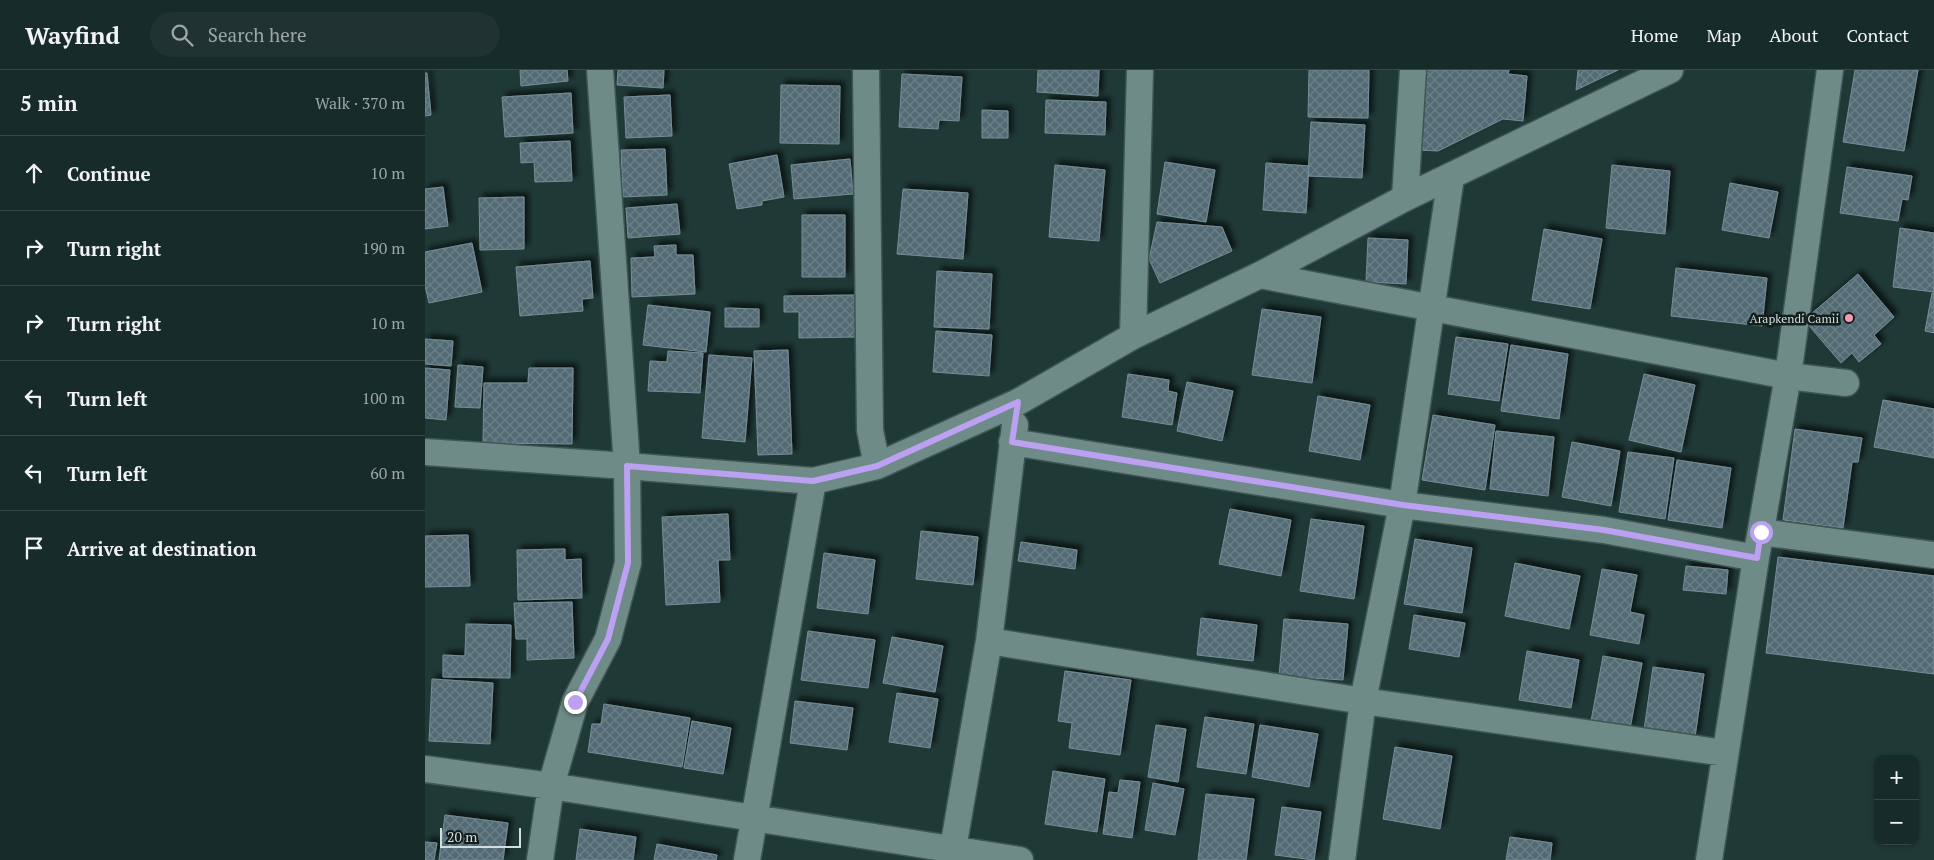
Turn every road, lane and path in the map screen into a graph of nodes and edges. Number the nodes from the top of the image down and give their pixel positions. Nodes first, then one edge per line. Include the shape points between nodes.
1 (600, 70) edge
2 (866, 70) edge
3 (1140, 70) edge
4 (1413, 70) edge
5 (1670, 70) edge
6 (1830, 70) edge
7 (1451, 176) junction
8 (1405, 198) junction
9 (1260, 275) junction
10 (1431, 307) junction
11 (1133, 336) junction
12 (1788, 376) junction
13 (1846, 383) dead end
14 (1018, 402) junction
15 (1012, 442) junction
16 (425, 452) edge
17 (627, 466) junction
18 (877, 466) junction
19 (813, 481) junction
20 (1403, 505) junction
21 (1761, 532) junction
22 (1934, 555) edge
23 (1757, 558) junction
24 (989, 642) junction
25 (1363, 701) junction
26 (1725, 753) junction
27 (425, 769) edge
28 (551, 786) junction
29 (753, 819) junction
30 (952, 855) edge
31 (540, 860) edge
32 (747, 860) edge
33 (1020, 860) edge
34 (1343, 860) edge
35 (1709, 860) edge

1 - 17 street
2 - 18 street via 870,430
3 - 11 street
4 - 8 street
5 - 7 street
6 - 12 street
7 - 8 street
7 - 10 street
8 - 9 street
9 - 10 street
9 - 11 street
10 - 12 street
10 - 20 street
11 - 14 street
12 - 13 street
12 - 21 street
14 - 15 street
14 - 18 street
15 - 20 street
15 - 24 street
16 - 17 street
17 - 19 street
17 - 28 street via 628,563 608,639 575,702
18 - 19 street
19 - 29 street
20 - 23 street via 1604,530
20 - 25 street
21 - 22 street
21 - 23 street
23 - 26 street
24 - 25 street
24 - 30 street
25 - 26 street
25 - 34 street
26 - 35 street
27 - 28 street
28 - 29 street
28 - 31 street
29 - 30 street
29 - 32 street
30 - 33 street

